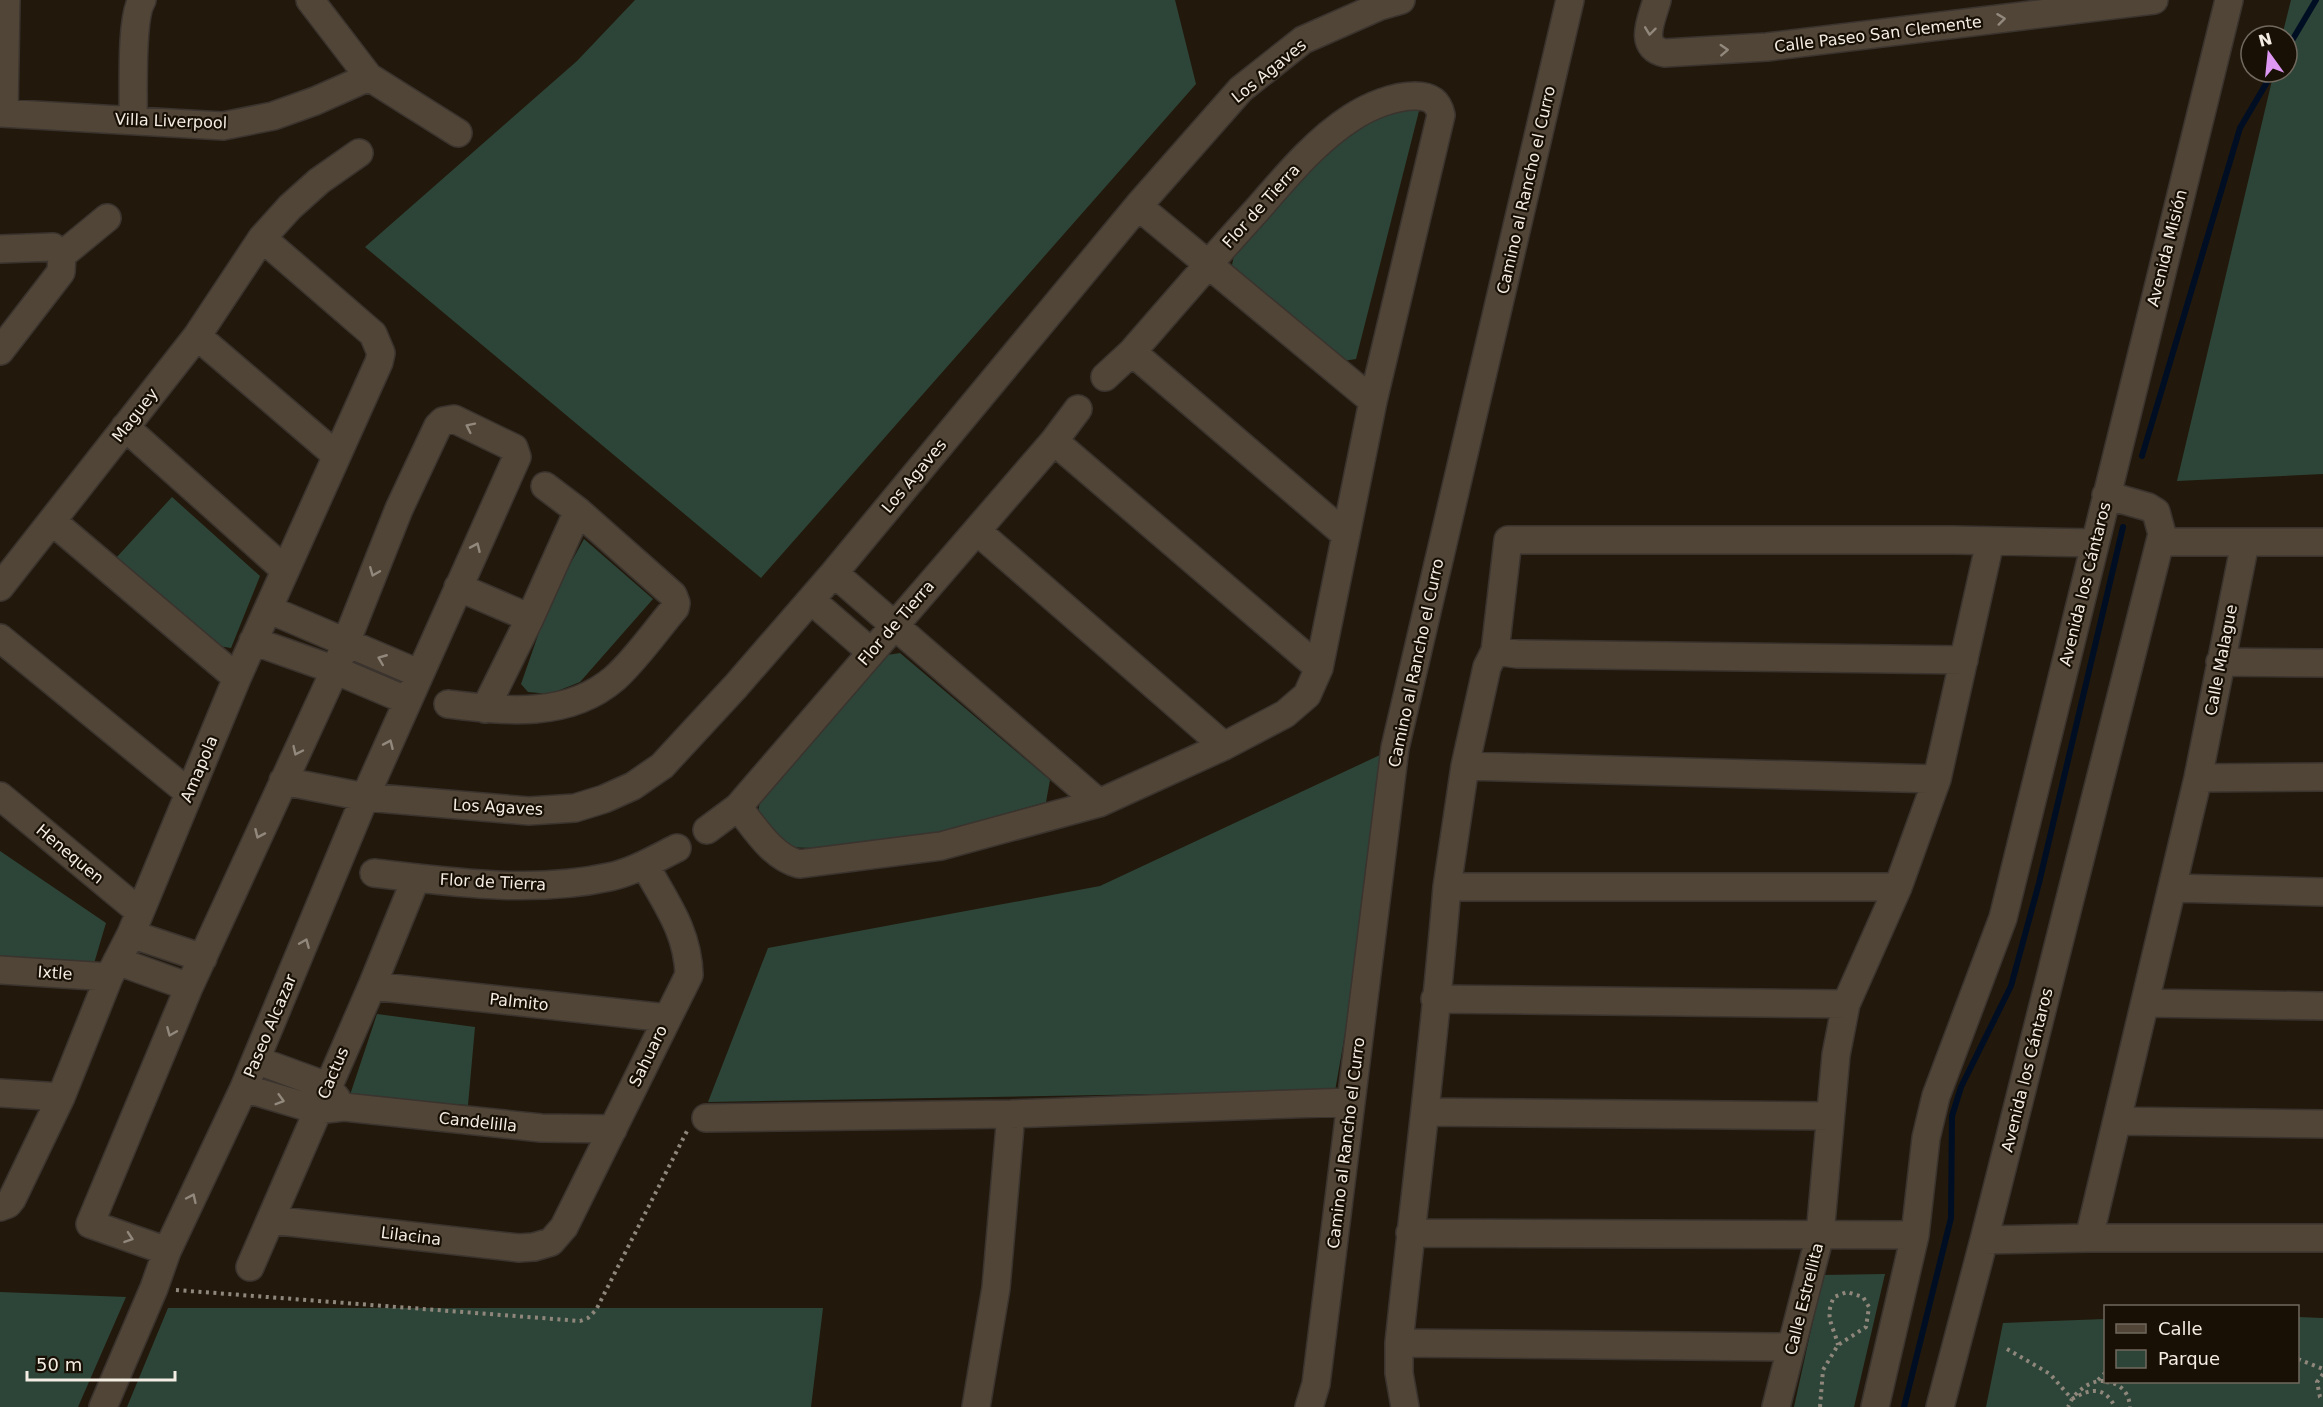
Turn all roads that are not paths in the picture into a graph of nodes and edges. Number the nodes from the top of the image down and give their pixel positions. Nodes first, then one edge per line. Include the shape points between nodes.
1 (6, 0) edge
2 (142, 0) edge
3 (310, 0) edge
4 (1401, 0) edge
5 (1570, 0) edge
6 (1657, 0) edge
7 (2154, 0) edge
8 (2229, 0) edge
9 (369, 77) junction
10 (2, 113) edge
11 (133, 120) junction
12 (458, 133) dead end
13 (359, 153) dead end
14 (1138, 206) junction
15 (107, 218) dead end
16 (262, 238) junction
17 (0, 249) edge
18 (62, 255) junction
19 (1207, 265) junction
20 (197, 336) junction
21 (0, 351) edge
22 (1132, 352) junction
23 (1105, 377) dead end
24 (1373, 401) junction
25 (1078, 409) dead end
26 (125, 427) junction
27 (1054, 441) junction
28 (336, 455) junction
29 (545, 486) dead end
30 (2106, 495) junction
31 (578, 511) junction
32 (52, 521) junction
33 (977, 531) junction
34 (1346, 535) junction
35 (1990, 542) junction
36 (2160, 542) junction
37 (2323, 542) edge
38 (2094, 543) junction
39 (2245, 543) junction
40 (285, 570) junction
41 (834, 573) junction
42 (0, 587) edge
43 (458, 587) junction
44 (811, 600) junction
45 (268, 609) junction
46 (530, 618) junction
47 (895, 624) junction
48 (0, 638) edge
49 (254, 641) junction
50 (345, 644) junction
51 (1495, 651) junction
52 (871, 652) junction
53 (1964, 660) junction
54 (2220, 662) junction
55 (2323, 663) edge
56 (1319, 668) junction
57 (335, 670) junction
58 (420, 674) junction
59 (237, 678) junction
60 (408, 701) junction
61 (447, 704) dead end
62 (485, 709) junction
63 (1224, 746) junction
64 (1465, 766) junction
65 (2323, 777) edge
66 (2198, 778) junction
67 (1937, 779) junction
68 (283, 781) junction
69 (189, 793) junction
70 (0, 796) edge
71 (365, 797) junction
72 (1099, 803) junction
73 (738, 807) junction
74 (707, 830) dead end
75 (677, 848) dead end
76 (645, 865) junction
77 (374, 873) dead end
78 (416, 878) junction
79 (1447, 887) junction
80 (1898, 887) junction
81 (2172, 888) junction
82 (2323, 892) edge
83 (135, 923) junction
84 (203, 958) junction
85 (113, 969) junction
86 (0, 970) edge
87 (372, 986) junction
88 (189, 987) junction
89 (1436, 999) junction
90 (2146, 1003) junction
91 (1846, 1004) junction
92 (2323, 1006) edge
93 (667, 1018) junction
94 (256, 1060) junction
95 (244, 1088) junction
96 (0, 1093) edge
97 (61, 1097) junction
98 (329, 1101) junction
99 (1351, 1102) junction
100 (1425, 1112) junction
101 (1011, 1114) junction
102 (1830, 1116) junction
103 (706, 1118) road end
104 (2117, 1121) junction
105 (2323, 1124) edge
106 (613, 1129) junction
107 (4, 1206) edge
108 (271, 1220) junction
109 (1410, 1233) junction
110 (1820, 1235) junction
111 (1915, 1235) junction
112 (2089, 1238) junction
113 (2323, 1238) edge
114 (1984, 1240) junction
115 (551, 1242) joint
116 (167, 1251) junction
117 (250, 1267) dead end
118 (1399, 1344) junction
119 (1791, 1347) junction
120 (103, 1407) edge
121 (976, 1407) edge
122 (1309, 1407) edge
123 (1405, 1407) edge
124 (1776, 1407) edge
125 (1875, 1407) edge
126 (1940, 1407) edge

1 - 10 street
2 - 11 street via 135,31
3 - 9 street
4 - 14 street, Los Agaves via 1303,40 1241,89
5 - 99 street, Camino al Rancho el Curro via 1395,748
6 -> 7 street, Calle Paseo San Clemente via 1647,34 1652,48 1665,53 1767,47
8 - 30 street, Avenida Misión
9 - 11 street, Villa Liverpool via 273,116 224,126
9 - 12 street
10 - 11 street, Villa Liverpool
13 - 16 street, Maguey via 319,181
14 - 19 street
14 - 41 street, Los Agaves
15 - 18 street
16 - 20 street, Maguey
16 - 28 street, Amapola via 373,334 381,353
17 - 18 street via 53,247
18 - 21 street via 61,272
19 - 22 street, Flor de Tierra
19 - 24 street
19 - 24 street, Flor de Tierra via 1324,139 1353,117 1386,101 1408,96 1433,99 1441,115
20 - 26 street, Maguey
20 - 28 street
22 - 23 street, Flor de Tierra
22 - 34 street
24 - 34 street
25 - 27 street, Flor de Tierra
26 - 32 street, Maguey
26 - 40 street
27 - 33 street, Flor de Tierra
27 - 56 street
28 - 40 street, Amapola
29 - 31 street
30 - 36 street, Avenida los Cántaros via 2156,512 2162,534
30 - 38 street, Avenida los Cántaros
31 - 46 street
31 - 62 street via 673,595 675,608 616,676 596,693 553,708
32 - 42 street, Maguey
32 - 59 street
33 - 47 street, Flor de Tierra
33 - 63 street
34 - 56 street
35 - 38 street
35 - 51 street via 1508,540
35 - 53 street, Calle Estrellita
36 - 39 street
36 - 114 street, Avenida los Cántaros
37 - 39 street
38 - 111 street, Avenida los Cántaros via 2003,918 1936,1096 1926,1138
39 - 54 street, Calle Malague
40 - 45 street, Amapola
41 - 44 street, Los Agaves
41 - 47 street
43 - 46 street
43 -> 50 street, Paseo Alcazar via 517,454 514,448 454,419 438,426 399,509
43 - 58 street, Paseo Alcazar
44 - 52 street
44 - 71 street, Los Agaves via 662,766 633,786 604,799 575,808 529,811
45 - 49 street, Amapola
45 - 50 street
46 - 62 street
47 - 52 street, Flor de Tierra
47 - 72 street
48 - 69 street
49 - 57 street
49 - 59 street, Amapola
50 - 57 street
58 -> 50 street
51 - 53 street
51 - 64 street via 1487,667
52 - 73 street, Flor de Tierra
53 - 67 street, Calle Estrellita
54 - 55 street
54 - 66 street, Calle Malague
56 - 63 street via 1307,695 1285,714
57 - 60 street
57 -> 68 street
58 - 60 street, Paseo Alcazar
59 - 69 street, Amapola
71 -> 60 street, Paseo Alcazar
61 - 62 street
63 - 72 street
64 - 67 street
64 - 79 street
65 - 66 street
66 - 81 street, Calle Malague
67 - 80 street, Calle Estrellita
68 - 71 street, Los Agaves
68 -> 84 street
69 - 83 street, Amapola
70 - 83 street, Henequen
94 -> 71 street, Paseo Alcazar
72 - 73 street via 941,846 799,864 774,851
73 - 74 street, Flor de Tierra
75 - 76 street, Flor de Tierra
76 - 78 street, Flor de Tierra via 610,877 563,885 513,886
76 - 93 street, Sahuaro via 681,931 688,954 688,975
77 - 78 street, Flor de Tierra
78 - 87 street, Cactus
79 - 80 street
79 - 89 street
80 - 91 street, Calle Estrellita
81 - 82 street
81 - 90 street, Calle Malague
83 - 84 street
83 - 85 street, Amapola
84 - 88 street
85 - 86 street, Ixtle
85 - 88 street, Ixtle
85 - 97 street, Amapola
87 - 93 street, Palmito
87 - 98 street, Cactus
88 -> 116 street via 90,1224
89 - 91 street
89 - 100 street
90 - 92 street
90 - 104 street, Calle Malague
91 - 102 street, Calle Estrellita
93 - 106 street, Sahuaro
94 - 95 street, Paseo Alcazar
94 - 98 street
95 -> 98 street
116 -> 95 street, Paseo Alcazar
96 - 97 street
97 - 107 street, Amapola
98 - 106 street, Candelilla via 541,1128
98 - 108 street, Cactus
99 - 101 street
99 - 122 street, Camino al Rancho el Curro via 1316,1384
100 - 102 street
100 - 109 street
101 - 103 street
101 - 121 street via 996,1288
102 - 110 street, Calle Estrellita
104 - 105 street
104 - 112 street, Calle Malague
106 - 115 street, Sahuaro via 564,1227
108 - 115 street, Lilacina via 508,1247 534,1247
108 - 117 street, Cactus
109 - 110 street
109 - 118 street
110 - 111 street
110 - 119 street, Calle Estrellita
111 - 125 street, Avenida los Cántaros
112 - 113 street
112 - 114 street
114 - 126 street, Avenida los Cántaros
116 - 120 street, Paseo Alcazar
118 - 119 street
118 - 123 street
119 - 124 street, Calle Estrellita

